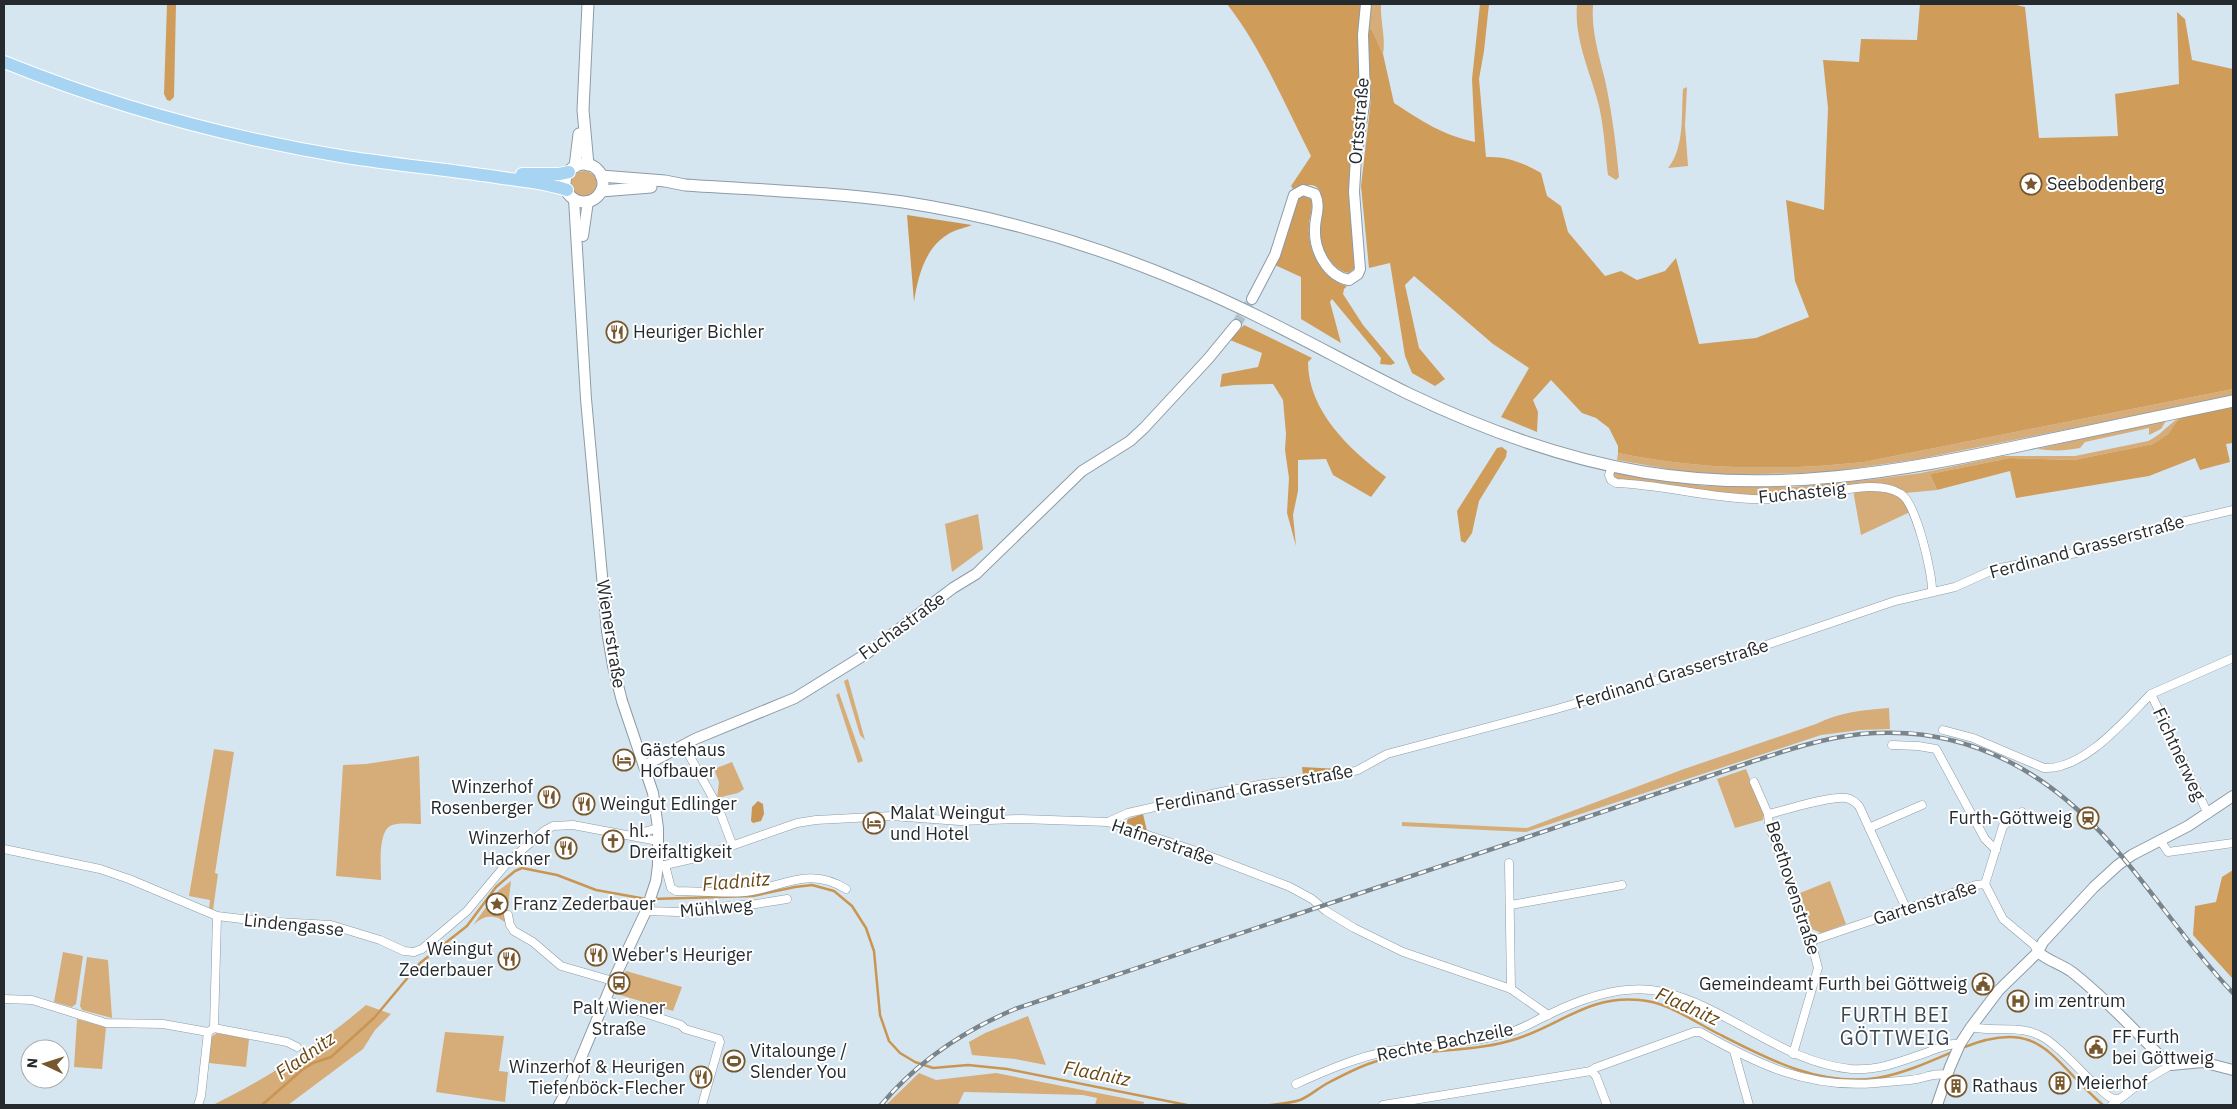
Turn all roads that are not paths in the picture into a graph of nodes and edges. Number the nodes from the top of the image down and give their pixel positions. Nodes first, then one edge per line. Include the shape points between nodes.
1 (588, 4) edge
2 (1366, 4) edge
3 (4, 62) edge
4 (582, 110) junction
5 (588, 165) junction
6 (572, 169) junction
7 (468, 172) junction
8 (601, 176) junction
9 (685, 185) junction
10 (601, 191) junction
11 (570, 194) junction
12 (588, 201) junction
13 (581, 287) junction
14 (1252, 299) tunnel mouth
15 (1236, 325) tunnel mouth
16 (2233, 401) edge
17 (1612, 466) junction
18 (2233, 510) edge
19 (1932, 592) junction
20 (2233, 658) edge
21 (2151, 694) junction
22 (1943, 730) dead end
23 (1892, 745) dead end
24 (684, 746) junction
25 (644, 766) junction
26 (1754, 782) dead end
27 (2233, 796) edge
28 (1922, 805) dead end
29 (2022, 812) dead end
30 (1768, 814) junction
31 (2208, 814) junction
32 (1108, 822) junction
33 (658, 828) junction
34 (1868, 828) junction
35 (632, 835) junction
36 (2160, 840) junction
37 (658, 841) junction
38 (732, 844) junction
39 (2233, 844) edge
40 (4, 849) edge
41 (1996, 850) junction
42 (1509, 863) dead end
43 (662, 865) junction
44 (1985, 884) junction
45 (1622, 885) dead end
46 (846, 889) dead end
47 (787, 899) dead end
48 (1511, 905) junction
49 (1906, 908) junction
50 (646, 912) junction
51 (508, 915) dead end
52 (217, 916) junction
53 (1811, 941) junction
54 (2038, 952) junction
55 (612, 981) junction
56 (1511, 989) junction
57 (4, 999) edge
58 (605, 1000) junction
59 (1548, 1015) junction
60 (1971, 1027) junction
61 (211, 1030) junction
62 (1960, 1044) junction
63 (297, 1047) dead end
64 (1734, 1051) junction
65 (1793, 1054) junction
66 (2171, 1065) junction
67 (2233, 1070) edge
68 (1591, 1071) junction
69 (1949, 1071) junction
70 (1296, 1084) dead end
71 (2115, 1103) edge
72 (198, 1105) edge
73 (559, 1105) edge
74 (702, 1105) edge
75 (1383, 1105) edge
76 (1608, 1105) edge
77 (1749, 1105) edge
78 (1938, 1105) edge

1 - 4 main road
2 - 14 street, Ortsstraße via 1363,35 1365,98 1354,174 1360,269 1349,280 1341,279 1325,264 1315,240 1318,201 1315,194 1303,190 1294,195 1275,254
3 - 7 main road via 122,104 233,134 345,156
4 - 5 main road
4 - 6 main road
5 - 6 main road
5 - 8 main road
6 - 7 main road via 559,174
6 - 11 main road via 566,178
7 - 11 main road via 552,185
8 - 9 main road
8 - 10 main road
9 - 10 main road
9 - 17 main road via 903,202 980,217 1060,238 1193,286 1408,394 1476,424 1546,449
10 - 12 main road
11 - 12 main road
11 - 13 street, Wienerstraße
12 - 13 street, Wienerstraße
13 - 25 street, Wienerstraße via 586,399 607,631 617,684
15 - 24 street, Fuchastraße via 1144,428 1130,441 1082,471 976,574 866,654 795,698
16 - 17 main road via 1920,466 1830,479 1706,479
17 - 19 street, Fuchasteig via 1609,475 1616,483 1748,498 1859,488 1894,490 1910,502 1928,557
18 - 19 street, Ferdinand Grasserstraße via 2081,552 1995,569 1955,587
19 - 32 street, Ferdinand Grasserstraße via 1895,601 1696,669 1387,754 1341,776 1264,784 1203,795 1128,813
20 - 21 street
21 - 22 street, Fichtnerweg via 2078,759 2052,768 2044,768 1973,738
21 - 31 street, Fichtnerweg
23 - 41 street via 1936,749 1985,839
24 - 25 street, Fuchastraße
24 - 38 street via 718,807
25 - 33 street, Wienerstraße via 656,804
26 - 30 street, Beethovenstraße
27 - 31 street
28 - 34 street
29 - 41 street via 2003,826
30 - 34 street via 1845,798 1858,806
30 - 53 street, Beethovenstraße
31 - 36 street
32 - 38 street, Hafnerstraße via 960,821 892,816 816,820
32 - 56 street, Hafnerstraße via 1290,887 1354,928 1403,952
33 - 35 street, Lindengasse
33 - 37 street, Wienerstraße
34 - 49 street
35 - 37 street, Lindengasse
35 - 52 street, Lindengasse via 573,825 553,826 508,862 467,911 422,949 414,952 332,925 259,922
36 - 39 street via 2168,852
36 - 54 street via 2125,860 2100,881 2043,942
37 - 43 street, Wienerstraße
38 - 43 street, Hafnerstraße
40 - 52 street, Lindengasse via 100,869
41 - 44 street
42 - 48 street
43 - 46 street via 676,891 744,892 808,878 837,883
43 - 50 street, Wienerstraße
44 - 49 street, Gartenstraße
44 - 54 street, Gartenstraße via 2003,919
45 - 48 street
47 - 50 street, Mühlweg via 678,912
48 - 56 street
49 - 53 street, Gartenstraße
50 - 55 street, Wienerstraße
51 - 55 street via 514,931 533,942 560,966
52 - 61 street
53 - 65 street, Beethovenstraße via 1818,972
54 - 60 street via 1999,990
54 - 66 street via 2070,971
55 - 58 street, Wienerstraße
56 - 59 street, Hafnerstraße
57 - 61 street via 32,1000 106,1023 164,1024
58 - 73 street, Wienerstraße
58 - 74 street via 719,1039
59 - 65 street, Rechte Bachzeile via 1611,992 1661,991 1706,1008
59 - 70 street, Rechte Bachzeile via 1510,1032 1367,1056
60 - 62 street
60 - 71 street via 2035,1033 2063,1052
61 - 63 street via 287,1042
61 - 72 street
62 - 65 street, Rechte Bachzeile via 1947,1045 1871,1070 1828,1065
62 - 69 street
64 - 68 street via 1700,1032 1694,1032
64 - 69 street via 1780,1071 1827,1083 1910,1080
64 - 77 street
66 - 67 street via 2195,1061
66 - 71 street
68 - 75 street
68 - 76 street
69 - 78 street

